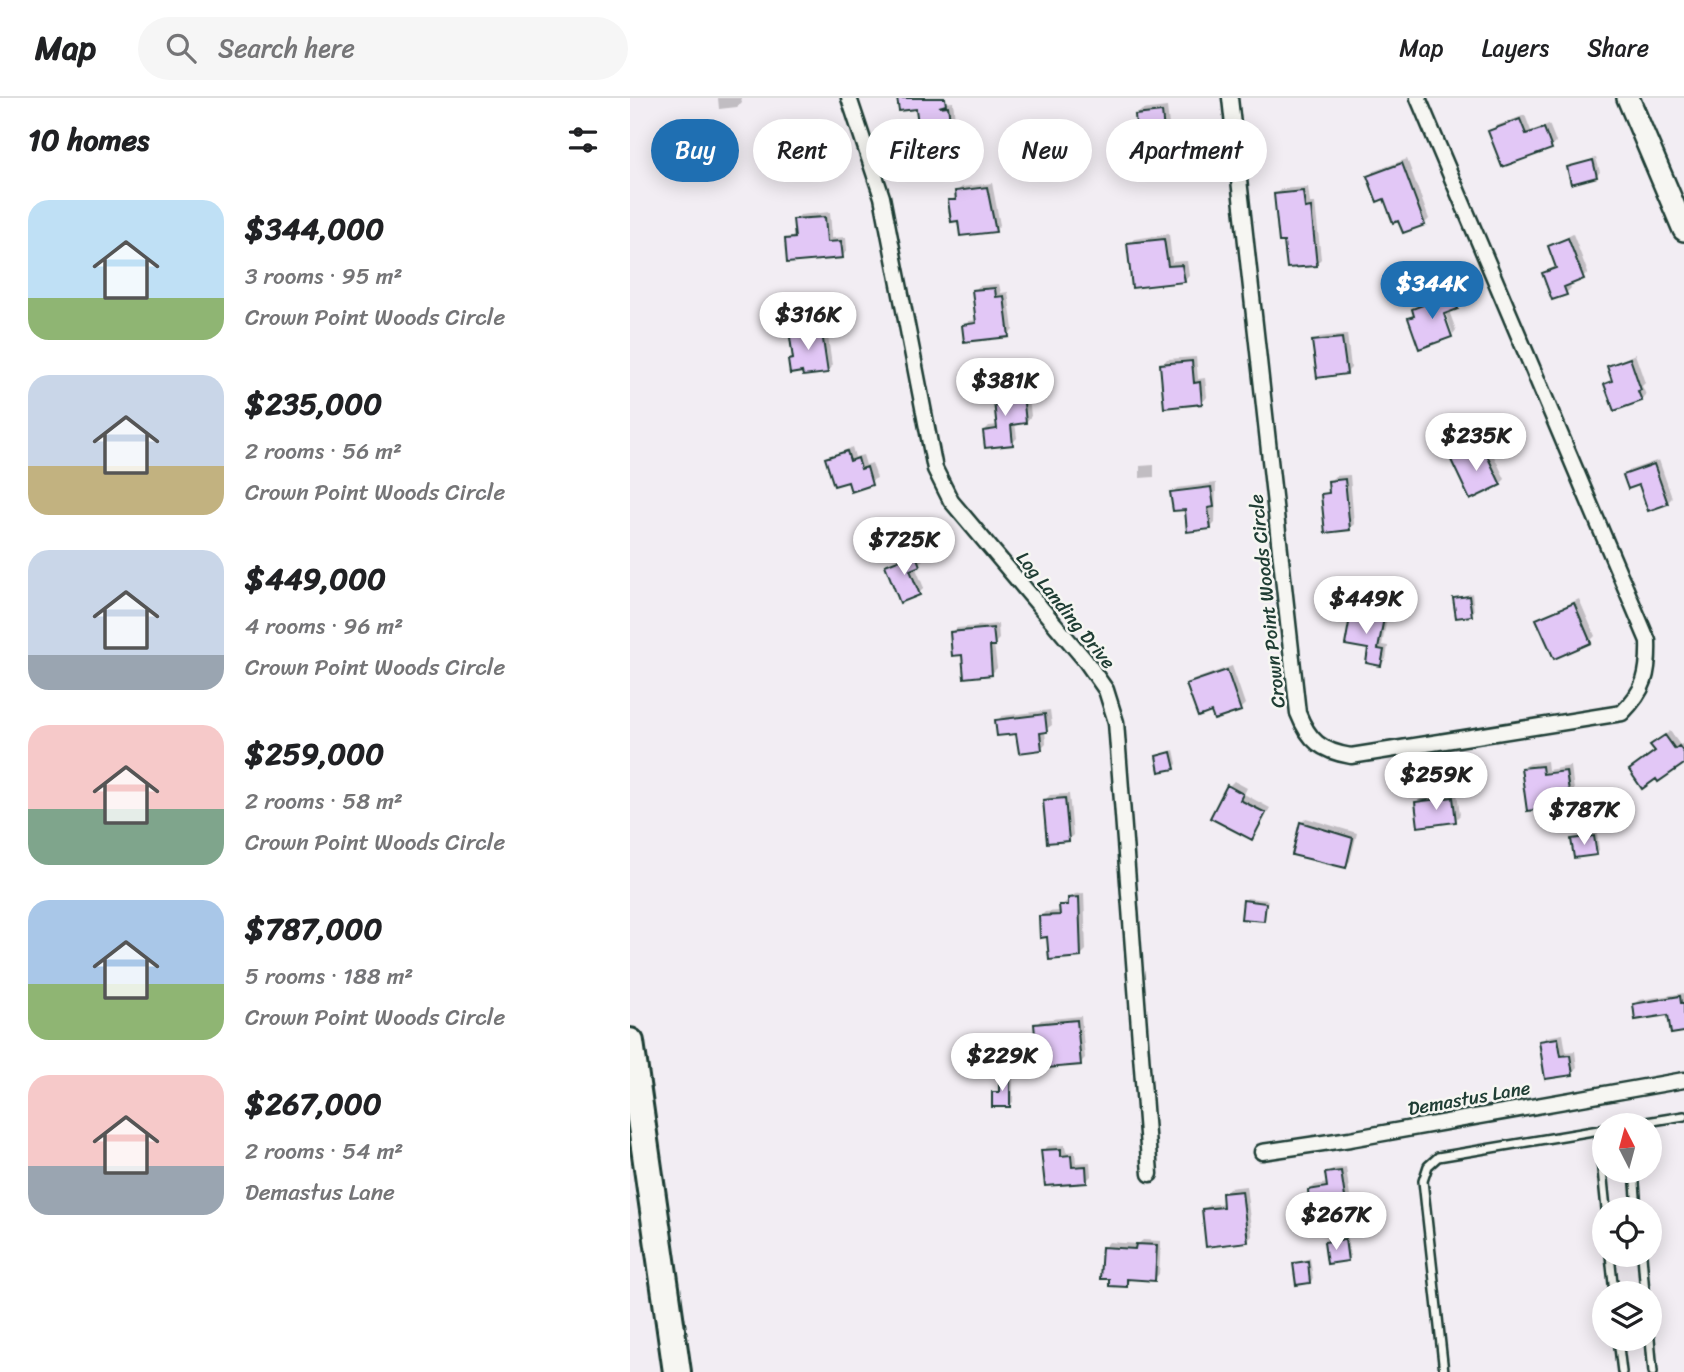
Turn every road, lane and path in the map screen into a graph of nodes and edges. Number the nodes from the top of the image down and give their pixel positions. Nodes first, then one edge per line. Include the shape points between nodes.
1 (849, 98) edge
2 (1230, 98) edge
3 (1418, 98) edge
4 (1628, 98) edge
5 (1684, 230) edge
6 (630, 1042) edge
7 (1684, 1080) edge
8 (1684, 1116) edge
9 (1662, 1120) edge
10 (1592, 1131) edge
11 (1262, 1152) dead end
12 (1150, 1174) dead end
13 (1620, 1351) edge
14 (1651, 1351) edge
15 (677, 1372) edge
16 (1444, 1372) edge
17 (1622, 1372) edge
18 (1653, 1372) edge

1 - 12 street, Log Landing Drive via 882,197 935,469 951,500 1085,660 1106,690 1116,722
2 - 3 street, Crown Point Woods Circle via 1298,713 1308,737 1329,753 1351,756 1622,713 1638,697 1649,668 1648,641
4 - 5 main road
6 - 15 highway
7 - 11 street, Demastus Lane
8 - 9 lane
10 - 16 lane via 1438,1157 1427,1166 1423,1181
13 - 17 lane
14 - 18 lane

